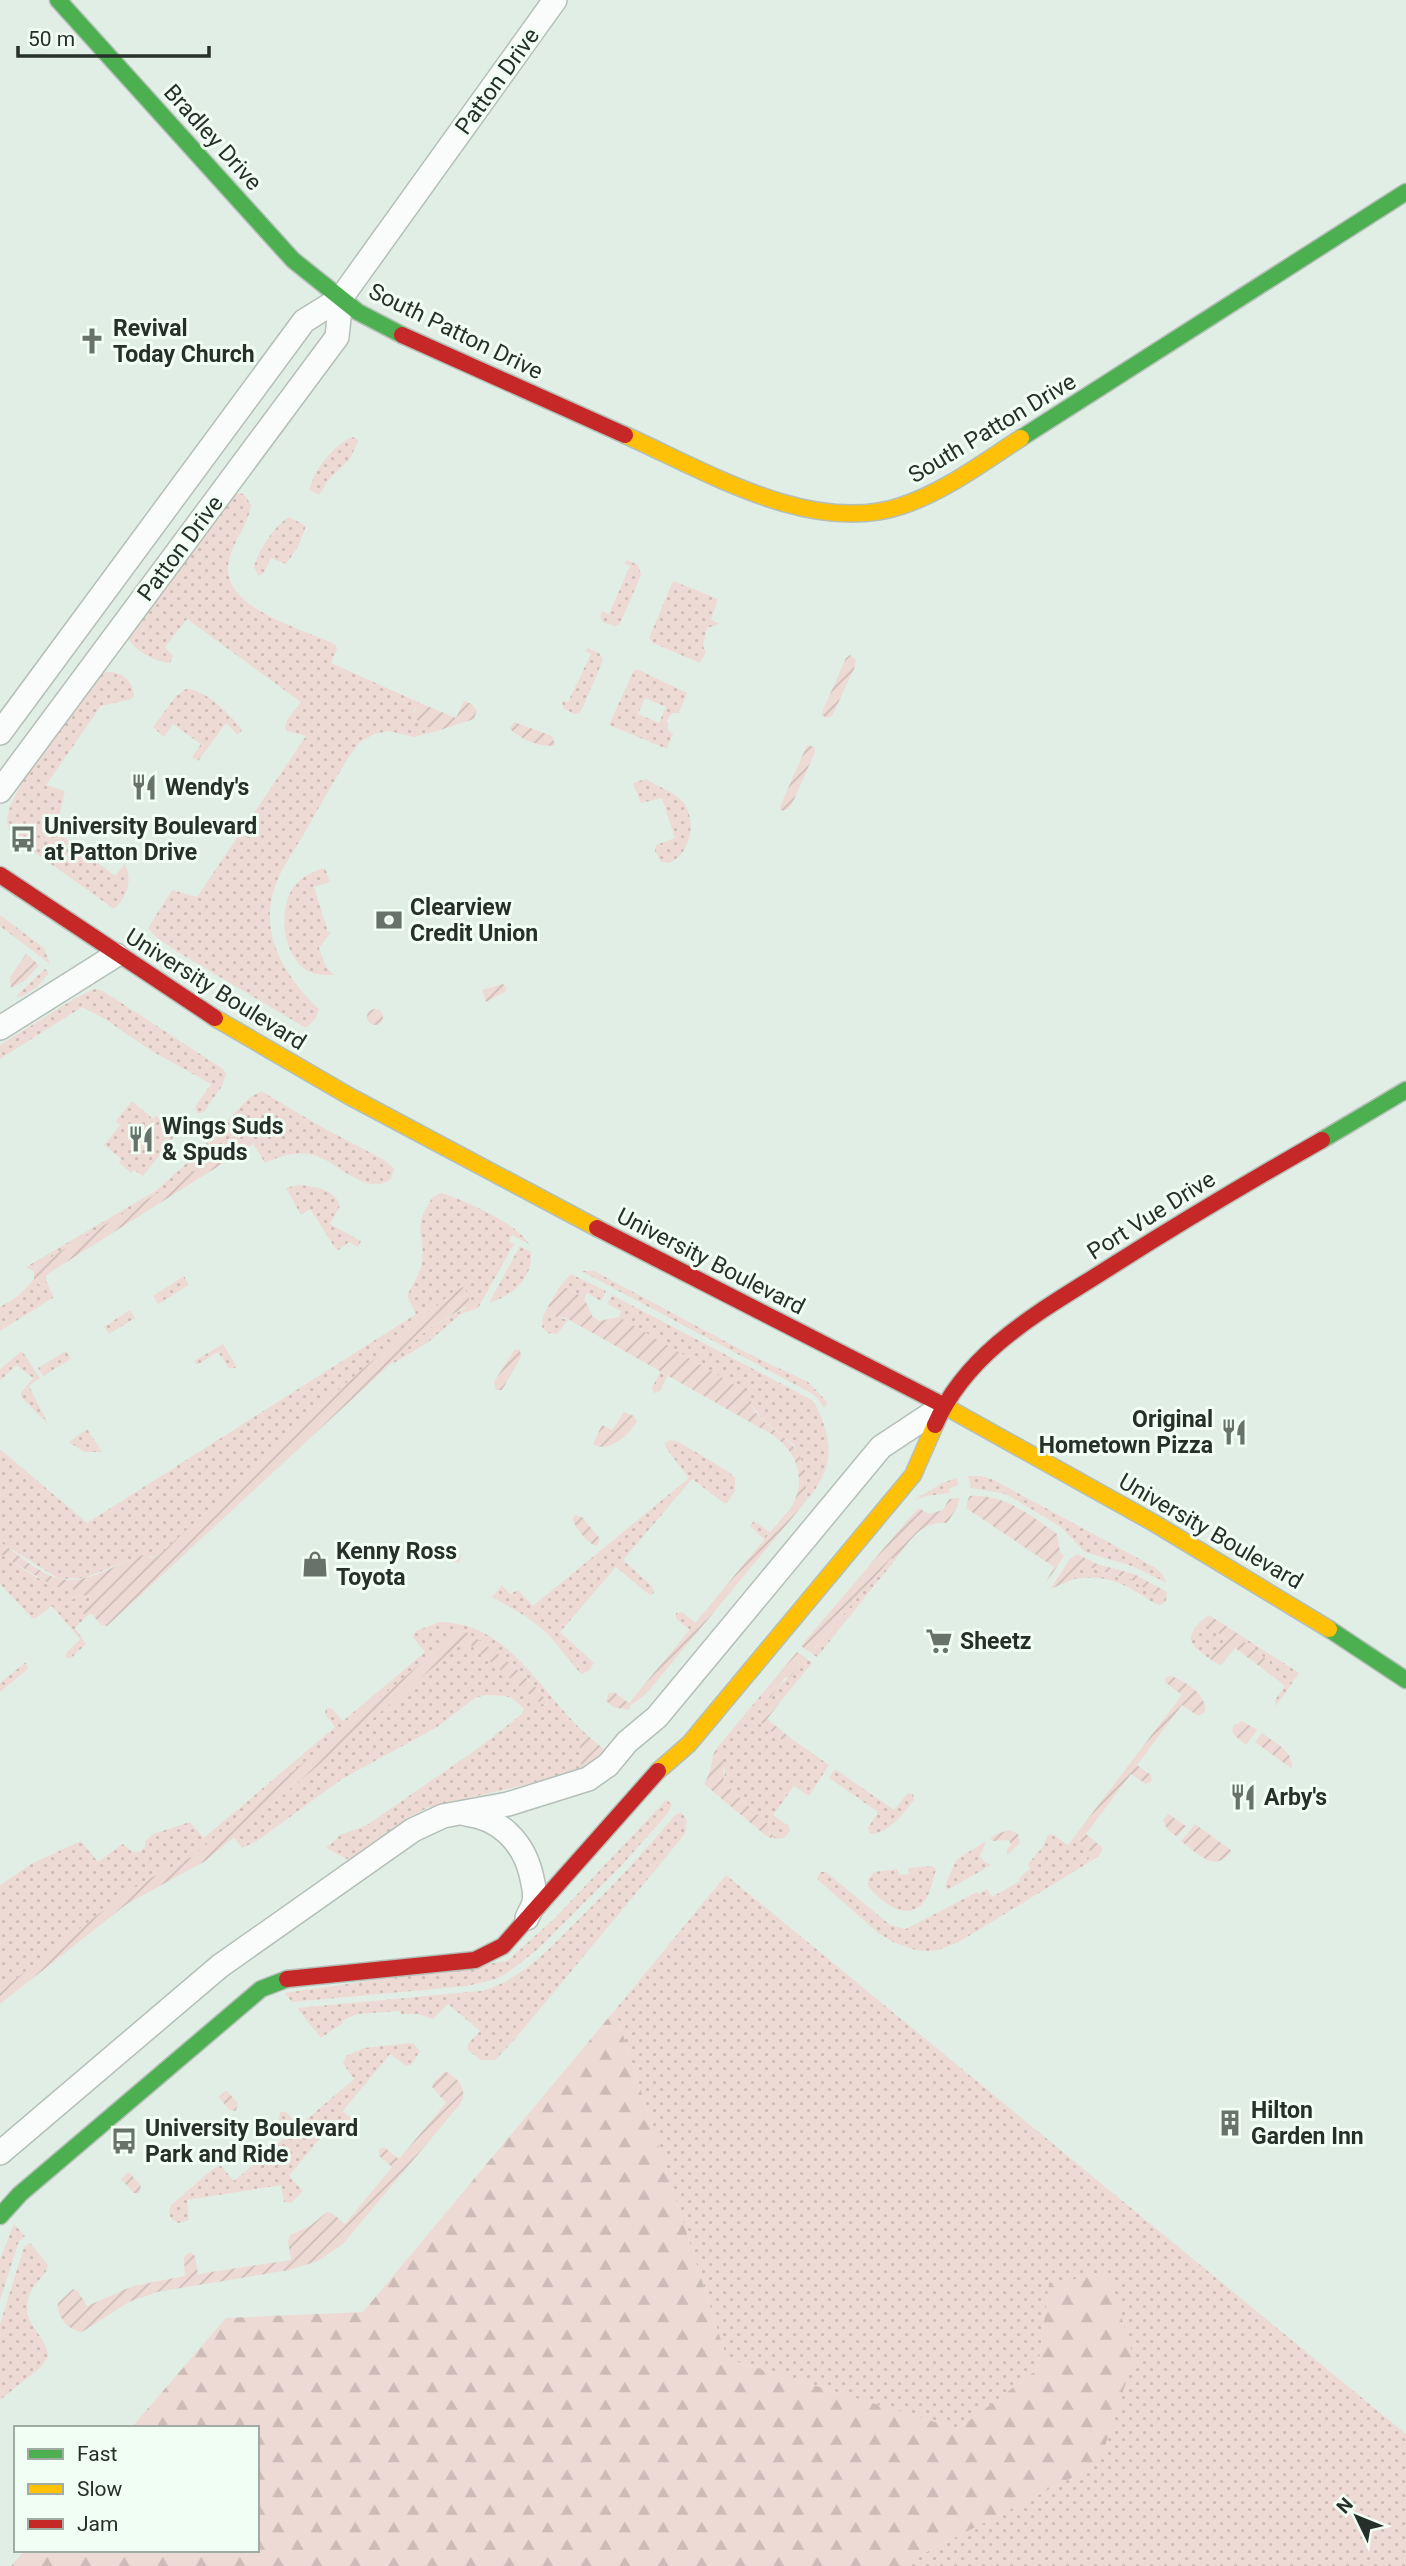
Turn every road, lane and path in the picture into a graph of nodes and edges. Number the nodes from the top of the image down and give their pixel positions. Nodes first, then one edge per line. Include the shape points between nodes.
1 (58, 0) edge
2 (555, 0) edge
3 (1406, 192) edge
4 (341, 298) junction
5 (0, 733) edge
6 (0, 791) edge
7 (0, 875) edge
8 (116, 955) junction
9 (0, 1028) edge
10 (1406, 1090) edge
11 (943, 1406) junction
12 (1406, 1680) edge
13 (456, 1813) junction
14 (525, 1924) junction
15 (0, 2153) edge
16 (0, 2216) edge

1 - 4 street, Bradley Drive via 293,260
2 - 4 street, Patton Drive
3 - 4 street, South Patton Drive via 946,486 901,508 857,516 769,500 381,325
4 - 5 street, Patton Drive via 304,321
4 - 6 street, Patton Drive via 337,337
7 - 8 street, University Boulevard
8 - 9 street
8 - 11 street, University Boulevard via 267,1050 436,1144
10 - 11 street, Port Vue Drive via 1217,1199 1023,1324 979,1359
11 - 12 street, University Boulevard via 1177,1535
11 - 13 street via 881,1447 657,1717 599,1773 542,1794
11 - 14 street, Port Vue Drive via 913,1475 689,1744 659,1769
13 - 14 street via 494,1822 518,1843 533,1884 534,1902
13 - 15 street via 413,1830 243,1948
14 - 16 street, Port Vue Drive via 503,1947 475,1960 283,1979 261,1989

